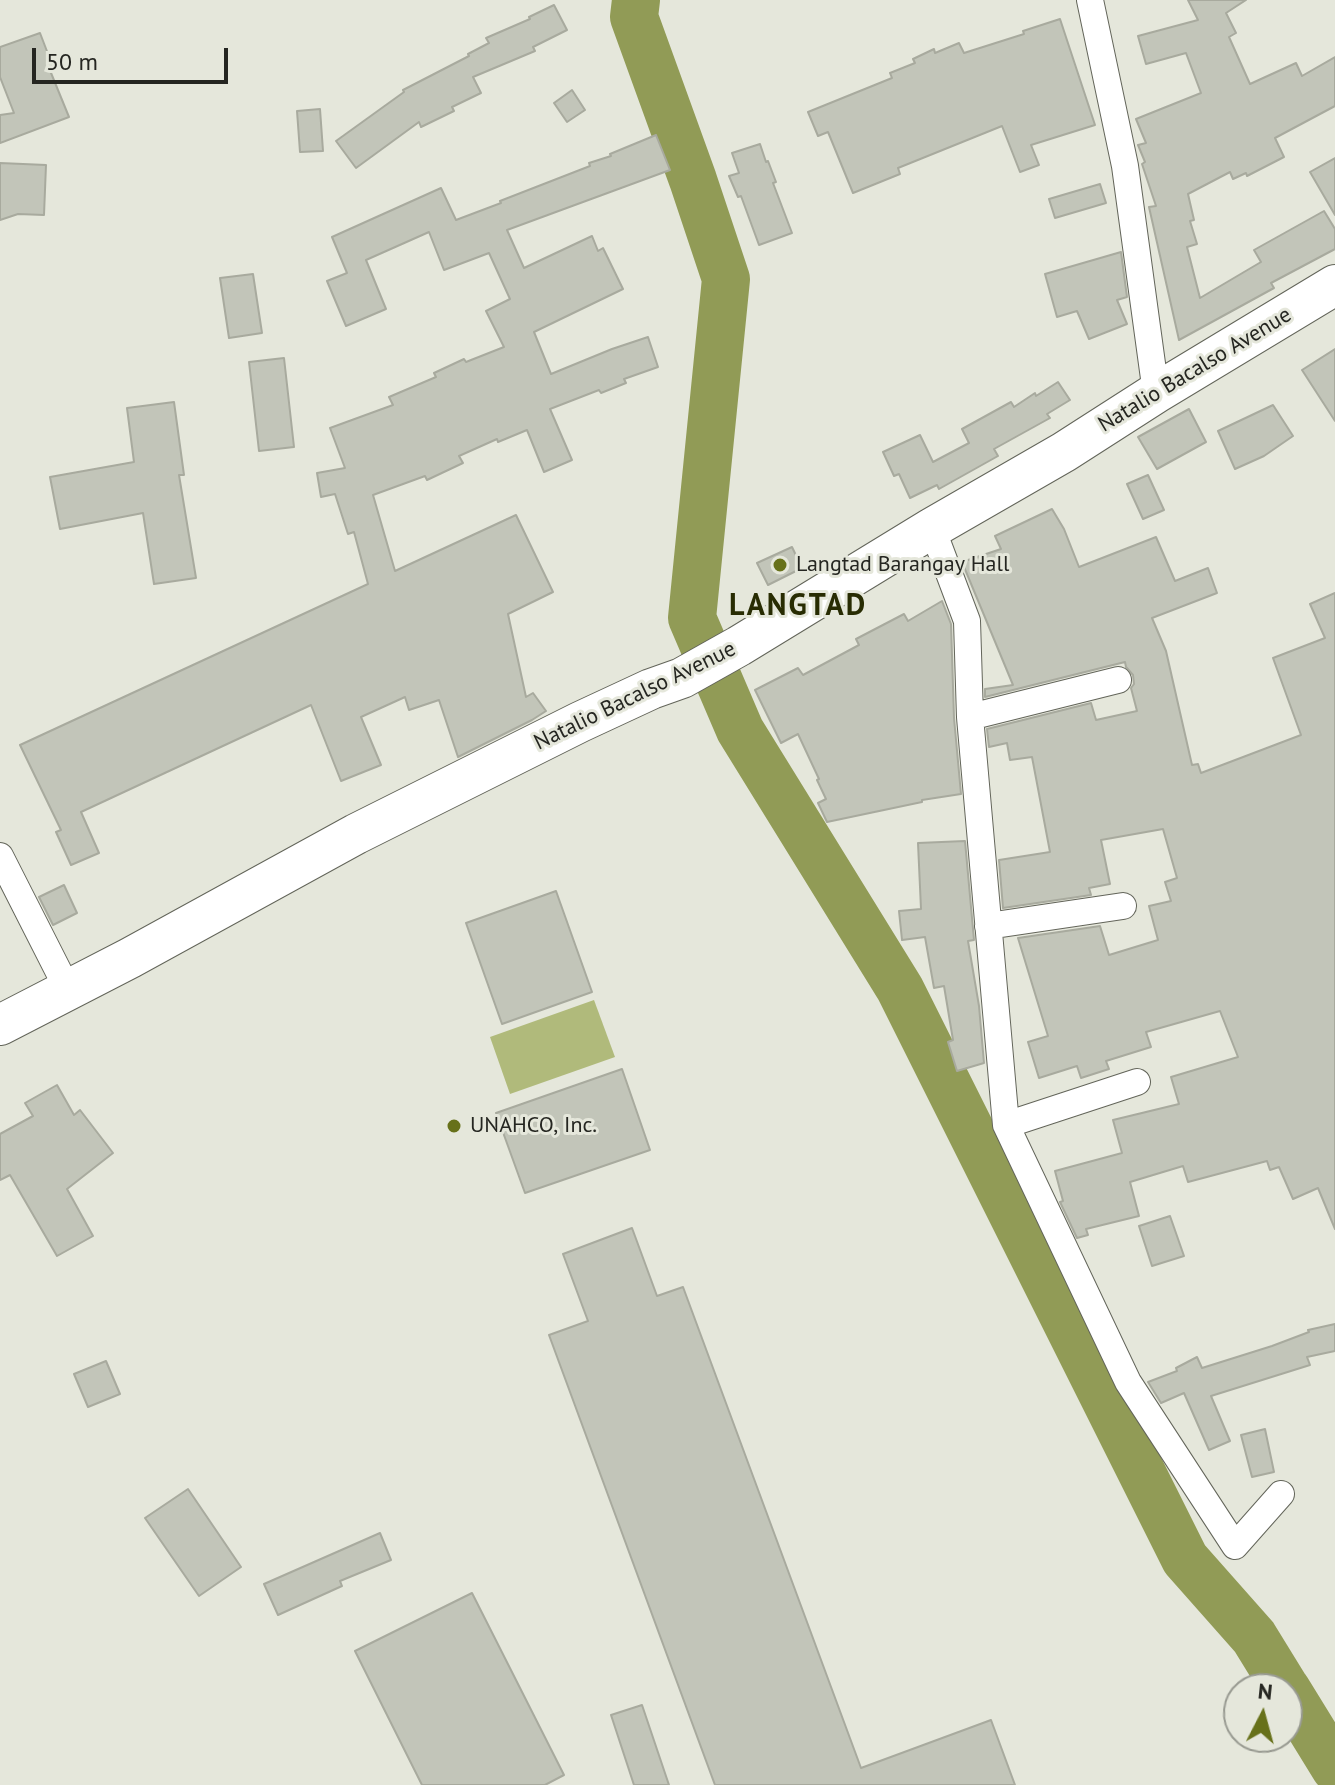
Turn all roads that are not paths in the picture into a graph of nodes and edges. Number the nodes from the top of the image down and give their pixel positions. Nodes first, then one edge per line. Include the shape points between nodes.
1 (1090, 0) edge
2 (1335, 285) edge
3 (1156, 393) junction
4 (932, 528) junction
5 (1118, 680) dead end
6 (970, 717) junction
7 (0, 856) edge
8 (1123, 906) dead end
9 (988, 926) junction
10 (68, 990) junction
11 (0, 1025) edge
12 (1137, 1082) dead end
13 (1006, 1125) junction
14 (1281, 1494) dead end

1 - 3 street via 1125,166
2 - 3 highway, Natalio Bacalso Avenue
3 - 4 highway, Natalio Bacalso Avenue
4 - 6 street via 967,621
4 - 10 highway, Natalio Bacalso Avenue via 682,678 580,722 356,834
5 - 6 street
6 - 9 street
7 - 10 street
8 - 9 street
9 - 13 street
10 - 11 highway, Natalio Bacalso Avenue
12 - 13 street
13 - 14 street via 1128,1382 1235,1546

